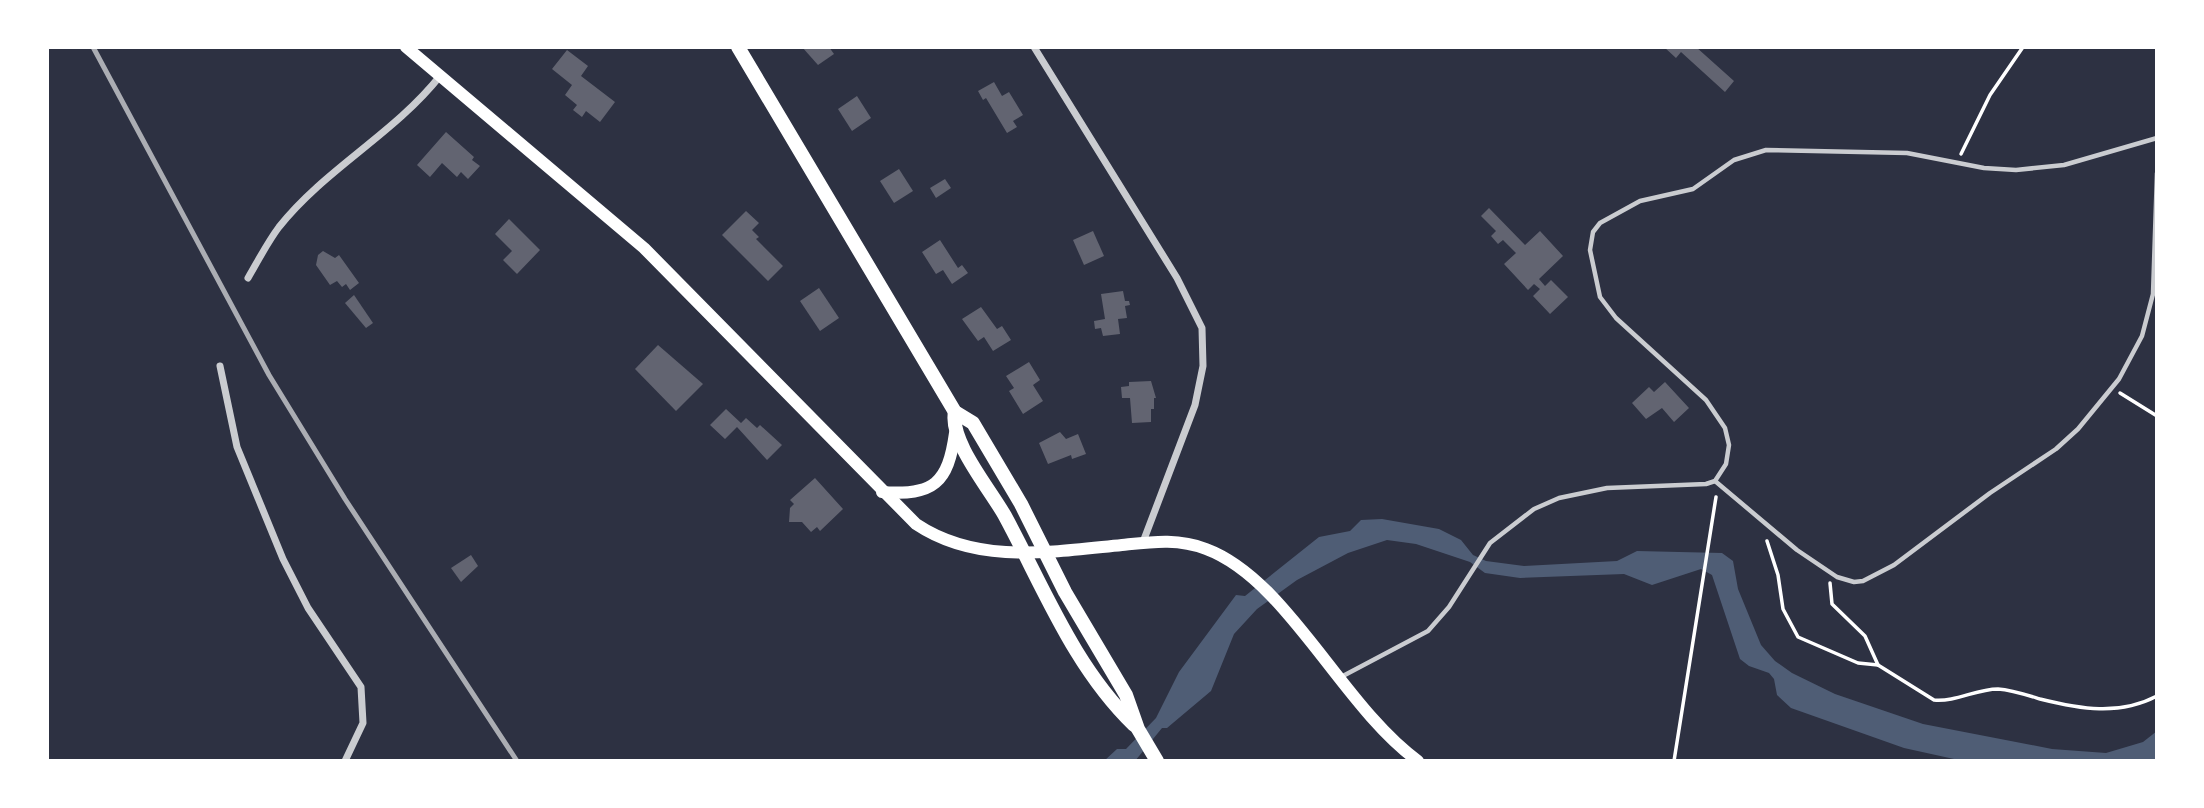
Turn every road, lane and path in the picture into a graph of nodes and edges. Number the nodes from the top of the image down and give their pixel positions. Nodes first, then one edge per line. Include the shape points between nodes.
1 (406, 47) edge
2 (738, 47) edge
3 (1034, 47) edge
4 (2023, 47) edge
5 (440, 76) junction
6 (2157, 138) edge
7 (1956, 162) junction
8 (2157, 173) edge
9 (248, 278) dead end
10 (220, 366) dead end
11 (2113, 387) junction
12 (955, 412) junction
13 (2157, 416) edge
14 (955, 433) junction
15 (1715, 481) junction
16 (882, 492) junction
17 (1759, 519) junction
18 (1143, 542) junction
19 (1045, 552) junction
20 (1023, 553) junction
21 (1832, 575) junction
22 (1878, 665) junction
23 (1337, 678) junction
24 (2157, 696) edge
25 (1138, 729) junction
26 (1153, 754) edge
27 (345, 761) edge
28 (1418, 761) edge
29 (1674, 761) edge

1 - 5 main road
2 - 12 main road
3 - 18 street via 1177,278 1202,328 1203,366 1195,405
4 - 7 path via 1990,95
5 - 9 street via 404,115 301,203 278,228
5 - 16 main road via 644,248
6 - 7 lane via 2054,167 2007,169
7 - 15 lane via 1907,153 1766,150 1734,160 1693,189 1627,206 1597,227 1590,250 1600,297 1616,318 1706,400 1725,428 1727,458
8 - 11 lane via 2153,294 2134,355
10 - 27 street via 237,447 283,559 308,608 361,687 363,723
11 - 13 path
11 - 21 lane via 2056,449 1894,565 1854,582
12 - 14 main road
12 - 19 main road via 973,422
14 - 16 main road via 948,466 939,481 914,493
14 - 20 main road
15 - 17 lane
15 - 23 lane via 1580,492 1534,509 1488,545 1443,614 1421,636
15 - 29 path
16 - 20 main road via 916,523 946,540 990,552
17 - 21 lane
17 - 22 path via 1778,575 1783,609 1798,637 1858,663
18 - 19 main road
18 - 23 main road via 1203,547 1237,564
19 - 20 main road
19 - 25 main road via 1126,695
20 - 25 main road via 1083,661 1111,703
21 - 22 path via 1832,604 1865,636
22 - 24 path via 1934,700 1998,690 2107,710
23 - 28 main road via 1382,731
25 - 26 main road

